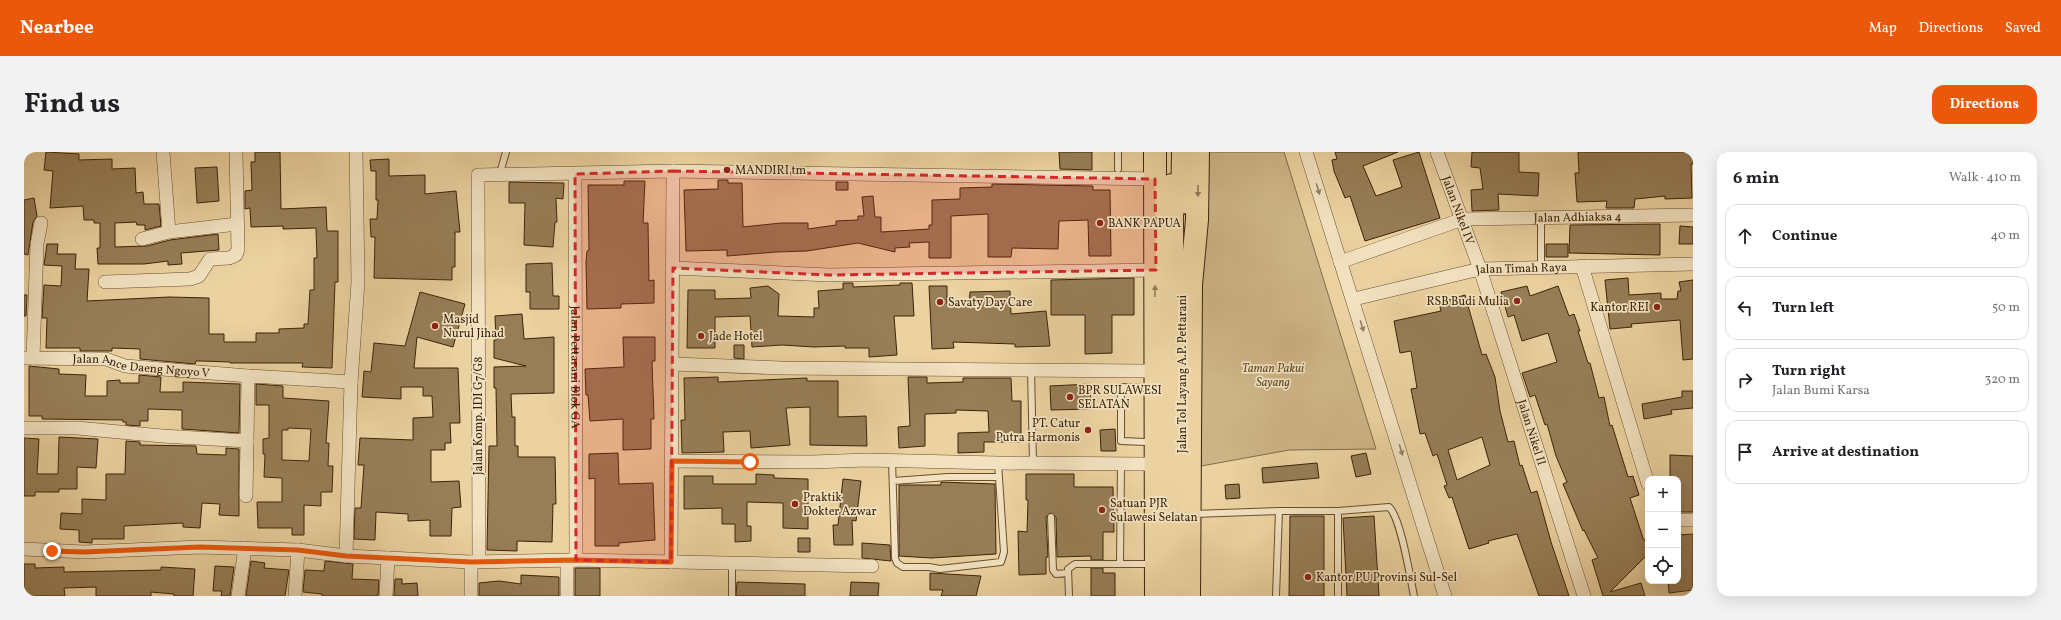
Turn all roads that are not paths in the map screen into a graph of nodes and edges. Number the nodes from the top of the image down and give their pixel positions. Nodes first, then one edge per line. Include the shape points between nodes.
1 (163, 152) edge
2 (236, 152) edge
3 (356, 152) edge
4 (506, 152) edge
5 (1118, 152) edge
6 (1155, 152) edge
7 (1172, 152) edge
8 (1182, 152) edge
9 (1198, 152) edge
10 (1306, 152) edge
11 (1437, 152) edge
12 (1118, 169) dead end
13 (673, 171) junction
14 (500, 173) junction
15 (574, 174) junction
16 (1155, 179) junction
17 (1693, 215) edge
18 (1541, 218) junction
19 (1463, 219) junction
20 (41, 223) dead end
21 (237, 224) junction
22 (169, 232) junction
23 (142, 239) dead end
24 (1340, 262) junction
25 (1693, 264) edge
26 (1582, 266) junction
27 (1541, 267) junction
28 (673, 268) junction
29 (1480, 269) junction
30 (1156, 270) junction
31 (105, 282) dead end
32 (1354, 299) junction
33 (1151, 324) dead end
34 (29, 358) edge
35 (673, 364) junction
36 (1032, 369) junction
37 (1146, 371) dead end
38 (248, 376) junction
39 (351, 382) junction
40 (1149, 398) junction
41 (24, 428) edge
42 (247, 441) junction
43 (1146, 442) dead end
44 (892, 460) junction
45 (672, 461) junction
46 (998, 463) junction
47 (1033, 463) junction
48 (1121, 463) junction
49 (1146, 464) dead end
50 (1646, 476) edge
51 (999, 477) junction
52 (892, 481) junction
53 (246, 496) dead end
54 (1279, 511) junction
55 (1338, 511) junction
56 (1190, 515) junction
57 (1051, 517) dead end
58 (1681, 520) edge
59 (1693, 520) edge
60 (245, 548) junction
61 (24, 549) edge
62 (298, 550) junction
63 (346, 556) junction
64 (388, 558) junction
65 (475, 561) junction
66 (571, 561) junction
67 (671, 562) junction
68 (732, 562) junction
69 (1120, 564) junction
70 (1145, 564) dead end
71 (872, 566) dead end
72 (1068, 573) junction
73 (238, 596) edge
74 (295, 596) edge
75 (386, 596) edge
76 (471, 596) edge
77 (567, 596) edge
78 (732, 596) edge
79 (1069, 596) edge
80 (1150, 596) edge
81 (1156, 596) edge
82 (1173, 596) edge
83 (1181, 596) edge
84 (1189, 596) edge
85 (1276, 596) edge
86 (1338, 596) edge
87 (1414, 596) edge
88 (1445, 596) edge
89 (1584, 596) edge

1 - 22 street
2 - 21 street
3 - 39 street via 358,282
4 - 14 lane
5 - 12 lane
6 - 16 highway
7 - 82 highway, Jalan Tol Layang A.P. Pettarani
8 - 83 highway, Jalan Tol Layang A.P. Pettarani
9 -> 56 highway via 1197,220 1191,285
10 -> 24 street
11 - 19 street, Jalan Nikel IV
13 - 15 street
13 - 16 street
13 - 28 street
14 - 15 street
14 - 65 street, Jalan Komp. IDI G7/G8 via 478,175
15 - 66 street, Jalan Pettarani Blok GA
16 - 30 highway
17 - 18 street, Jalan Adhiaksa 4
18 - 19 street, Jalan Adhiaksa 4
18 - 27 lane
19 - 24 street, Jalan Adhiaksa 4
19 - 29 street, Jalan Nikel IV
20 - 34 street via 37,244
21 - 22 street
21 - 31 street via 236,255 230,258 210,259 195,278
22 - 23 street
24 - 32 street
25 - 26 street, Jalan Timah Raya
26 - 27 street, Jalan Timah Raya
26 - 50 street
27 - 29 street, Jalan Timah Raya
28 - 30 street via 829,275
28 - 35 street
29 - 32 street, Jalan Timah Raya
29 - 89 street, Jalan Nikel II
81 -> 30 highway
32 -> 88 street
33 - 40 highway
34 - 38 street, Jalan Ance Daeng Ngoyo V via 106,359 125,366
35 - 36 street via 781,368
35 - 45 street
36 - 37 street
36 - 47 lane
38 - 39 street, Jalan Ance Daeng Ngoyo V
38 - 42 street
39 - 63 street
40 - 43 lane via 1121,388 1121,441
40 - 80 highway
41 - 42 street via 76,428
42 - 53 street
44 - 45 street
44 - 46 street
44 - 52 lane
45 - 67 street
46 - 47 street
46 - 51 lane
47 - 48 street
48 - 49 street
48 - 69 lane
51 - 52 lane
51 - 52 lane via 1004,552 1001,562 940,569 903,567 897,564
54 - 55 lane
54 - 56 lane
54 - 85 lane
55 - 86 lane
55 - 87 lane via 1389,507 1393,510 1400,530
56 - 84 highway
57 - 72 lane via 1052,570 1056,574
58 - 59 street
60 - 61 street via 164,548 84,552
60 - 62 street
60 - 73 street
62 - 63 street
62 - 74 street
63 - 64 street
64 - 65 street
64 - 75 street
65 - 66 street
65 - 76 street, Jalan Komp. IDI G7/G8
66 - 67 street
66 - 77 street, Jalan Pettarani Blok GA
67 - 68 street
68 - 71 street
68 - 78 lane
69 - 70 lane
69 - 72 lane via 1075,564 1070,567
72 - 79 lane

